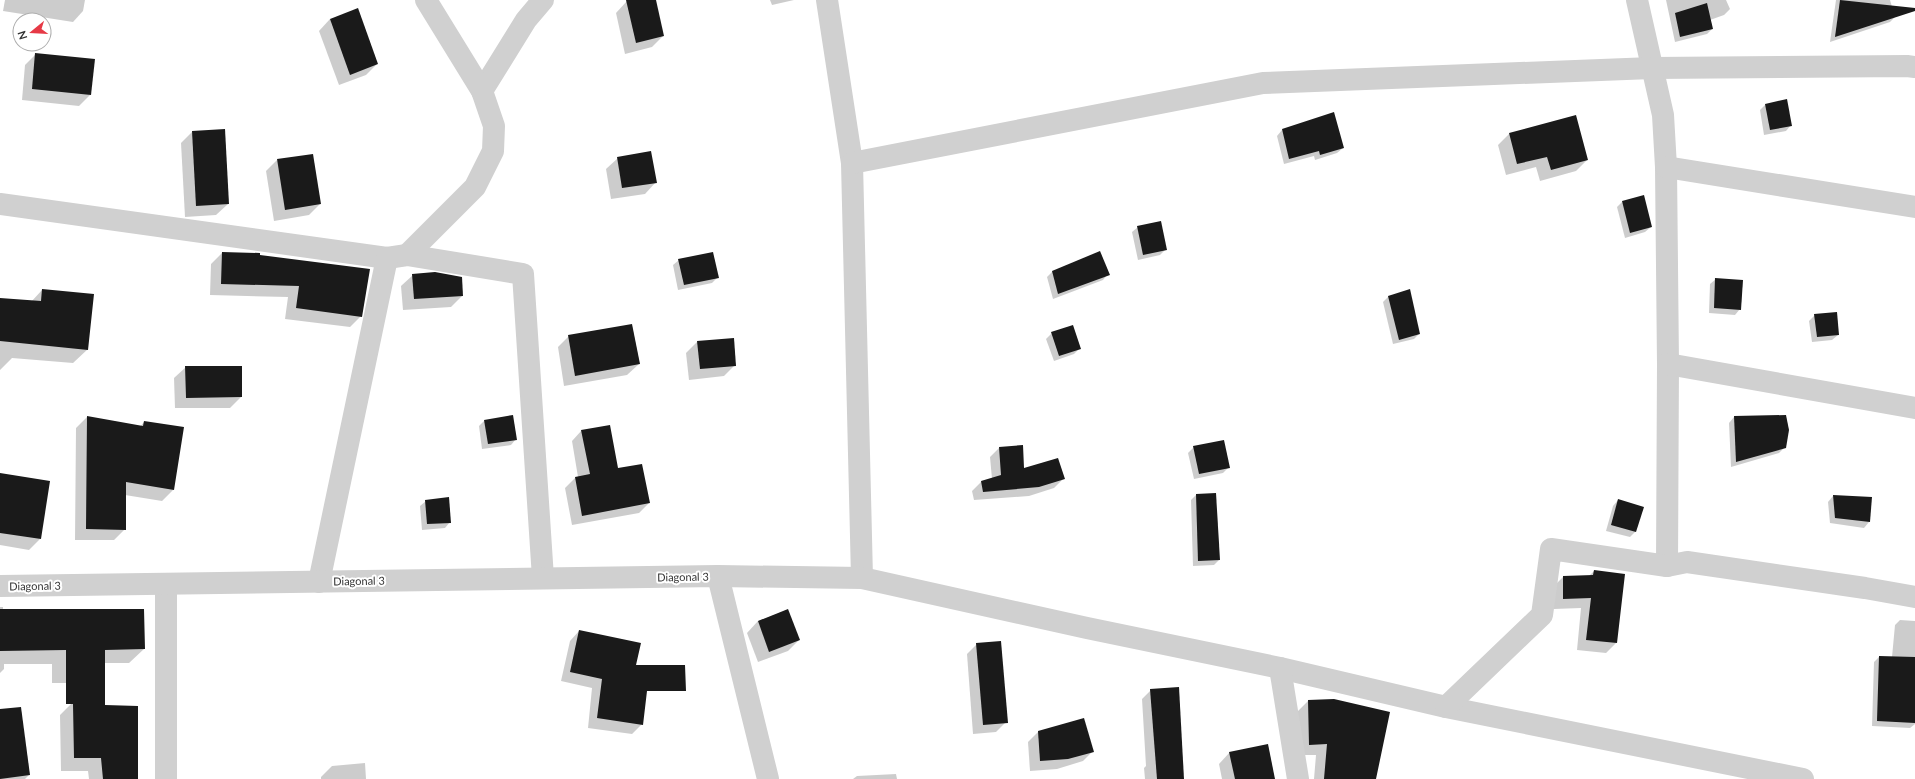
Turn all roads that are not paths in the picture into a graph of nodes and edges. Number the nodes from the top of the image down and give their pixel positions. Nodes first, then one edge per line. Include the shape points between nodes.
1 (426, 0) edge
2 (543, 0) edge
3 (827, 0) edge
4 (1637, 0) edge
5 (1652, 68) junction
6 (1915, 68) edge
7 (482, 91) junction
8 (852, 163) junction
9 (1666, 167) junction
10 (0, 204) edge
11 (1915, 207) edge
12 (397, 257) junction
13 (1668, 364) junction
14 (1915, 408) edge
15 (1667, 566) junction
16 (718, 576) junction
17 (543, 578) junction
18 (862, 578) junction
19 (319, 582) junction
20 (166, 584) junction
21 (0, 586) edge
22 (1915, 597) edge
23 (1280, 668) junction
24 (1446, 707) junction
25 (1754, 774) edge
26 (166, 779) edge
27 (768, 779) edge
28 (1298, 779) edge
29 (1803, 779) edge

1 - 7 street
2 - 7 street via 526,20
3 - 8 street
4 - 5 street
5 - 6 street
5 - 8 street via 1263,82
5 - 9 street via 1662,115
7 - 12 street via 494,126 493,151 475,187
8 - 18 street
9 - 11 street
9 - 13 street
10 - 12 street
12 - 17 street via 523,274
12 - 19 street
13 - 14 street
13 - 15 street
15 - 22 street via 1687,562
15 - 24 street via 1550,548 1542,615
16 - 17 street, Diagonal 3
16 - 18 street, Diagonal 3
16 - 27 street
17 - 19 street, Diagonal 3
18 - 23 street, Diagonal 3
19 - 20 street, Diagonal 3
20 - 21 street, Diagonal 3
20 - 26 street
23 - 24 street, Diagonal 3
23 - 28 street
24 - 25 street, Diagonal 3
25 - 29 street, Diagonal 3

